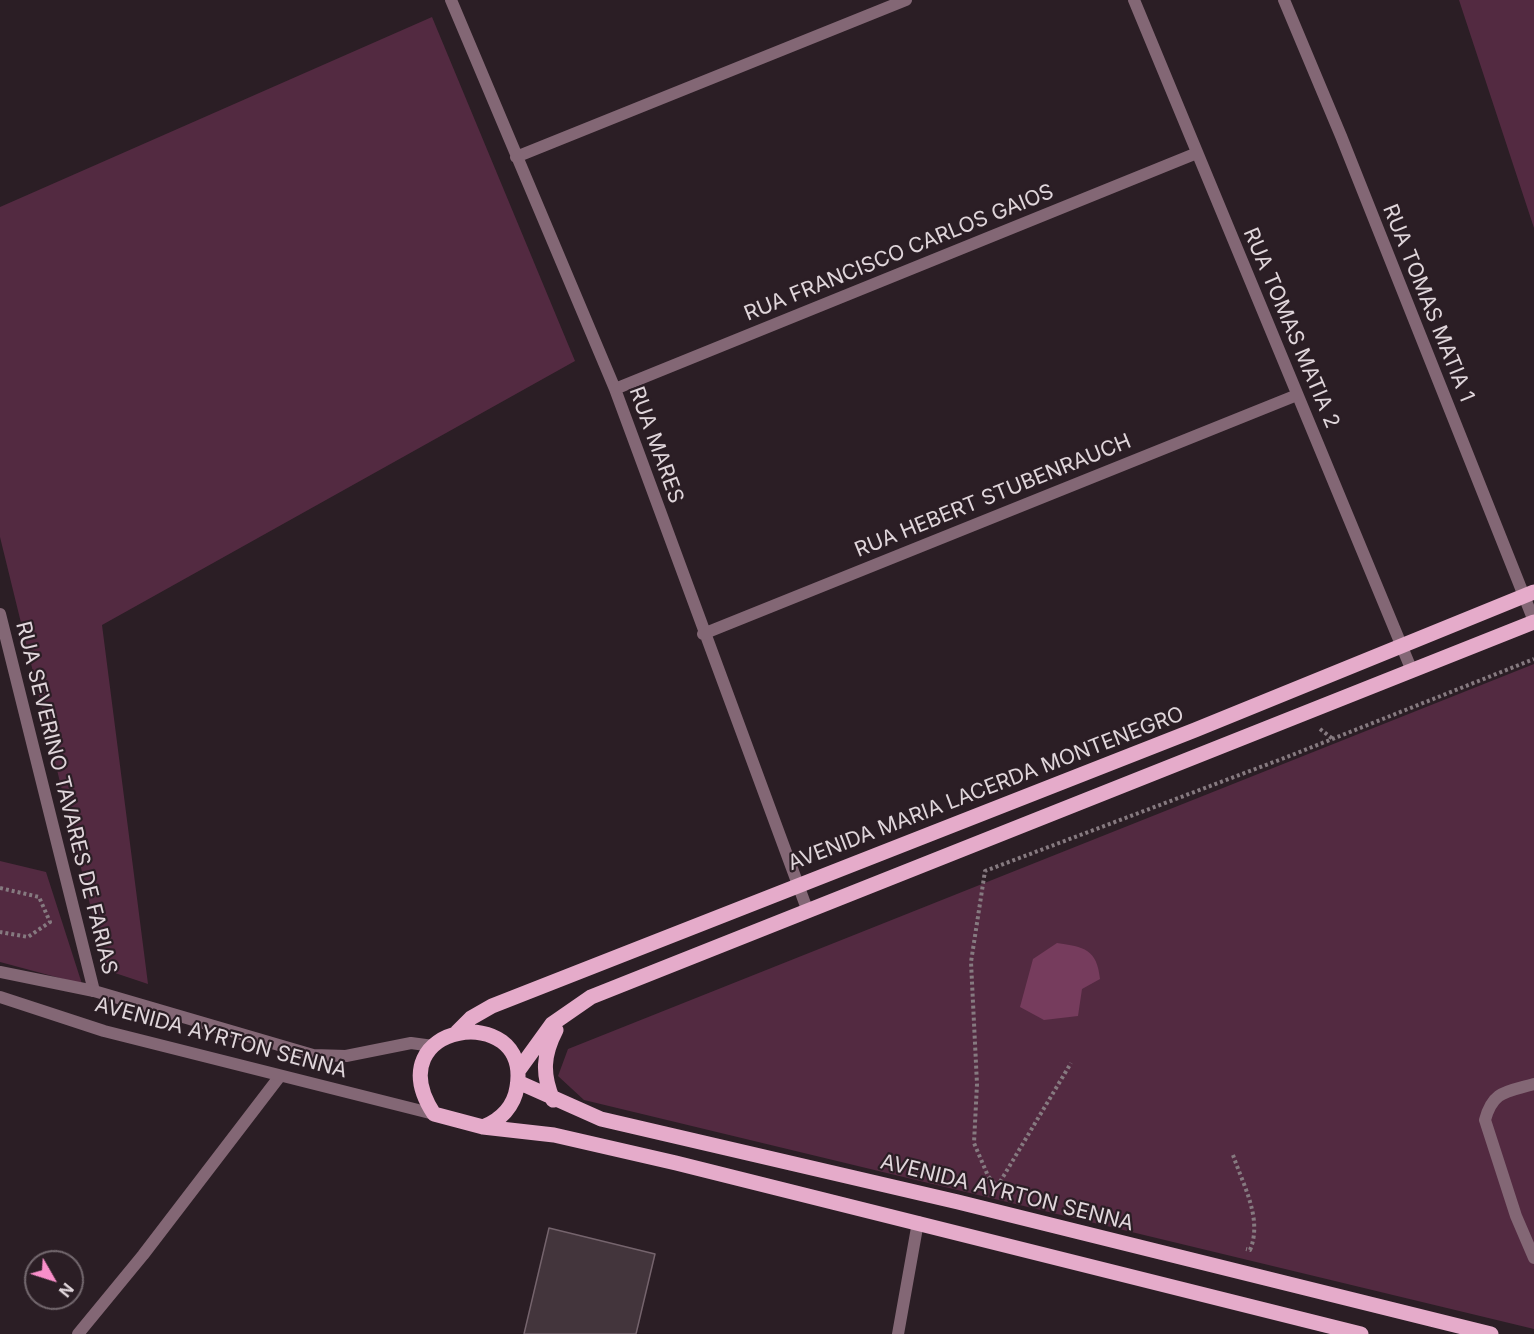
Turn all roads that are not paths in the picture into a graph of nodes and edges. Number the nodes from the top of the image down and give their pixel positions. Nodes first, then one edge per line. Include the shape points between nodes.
1 (452, 0) edge
2 (906, 0) edge
3 (1134, 0) edge
4 (1284, 0) edge
5 (1197, 153) junction
6 (516, 157) junction
7 (615, 390) junction
8 (1297, 395) junction
9 (1529, 594) edge
10 (0, 614) edge
11 (1534, 621) edge
12 (703, 634) junction
13 (1402, 647) junction
14 (1412, 671) junction
15 (798, 885) junction
16 (807, 909) junction
17 (0, 972) edge
18 (94, 991) junction
19 (0, 996) edge
20 (563, 1016) junction
21 (457, 1032) junction
22 (433, 1046) junction
23 (280, 1076) junction
24 (518, 1076) junction
25 (1534, 1084) edge
26 (553, 1100) junction
27 (434, 1114) junction
28 (483, 1127) junction
29 (918, 1222) junction
30 (1534, 1258) edge
31 (78, 1334) edge
32 (898, 1334) edge
33 (1361, 1334) edge
34 (1491, 1334) edge

1 - 6 street, RUA MARES
2 - 6 street
3 - 5 street, RUA TOMAS MATIA 2
4 - 9 street, RUA TOMAS MATIA 1
5 - 7 street, RUA FRANCISCO CARLOS GAIOS
5 - 8 street, RUA TOMAS MATIA 2
6 - 7 street, RUA MARES
7 - 12 street, RUA MARES
8 - 12 street, RUA HEBERT STUBENRAUCH
8 - 13 street, RUA TOMAS MATIA 2
9 - 11 street, RUA TOMAS MATIA 1
9 - 13 main road, AVENIDA MARIA LACERDA MONTENEGRO
10 - 18 street, RUA SEVERINO TAVARES DE FARIAS
11 - 14 main road, AVENIDA MARIA LACERDA MONTENEGRO
12 - 15 street, RUA MARES
13 - 14 street, RUA TOMAS MATIA 2
13 - 15 main road, AVENIDA MARIA LACERDA MONTENEGRO
14 - 16 main road, AVENIDA MARIA LACERDA MONTENEGRO
15 - 16 street, RUA MARES
15 - 21 main road, AVENIDA MARIA LACERDA MONTENEGRO via 481,1011
16 - 20 main road, AVENIDA MARIA LACERDA MONTENEGRO via 591,997
17 - 18 street, AVENIDA AYRTON SENNA
18 - 22 street, AVENIDA AYRTON SENNA via 313,1055 346,1056 411,1043
19 - 23 street, AVENIDA AYRTON SENNA via 104,1031
20 - 24 main road, AVENIDA MARIA LACERDA MONTENEGRO via 552,1024
20 - 26 main road via 545,1060 544,1079
21 - 22 main road
21 - 24 main road via 474,1030 503,1043
22 - 27 main road via 420,1077 424,1099
23 - 27 street, AVENIDA AYRTON SENNA
23 - 31 street
24 - 26 main road, AVENIDA AYRTON SENNA
24 - 28 main road via 509,1108
25 - 30 street via 1496,1096 1485,1120
26 - 34 main road, AVENIDA AYRTON SENNA via 601,1119 958,1202
27 - 28 main road
28 - 29 main road via 554,1135
29 - 32 street
29 - 33 main road

